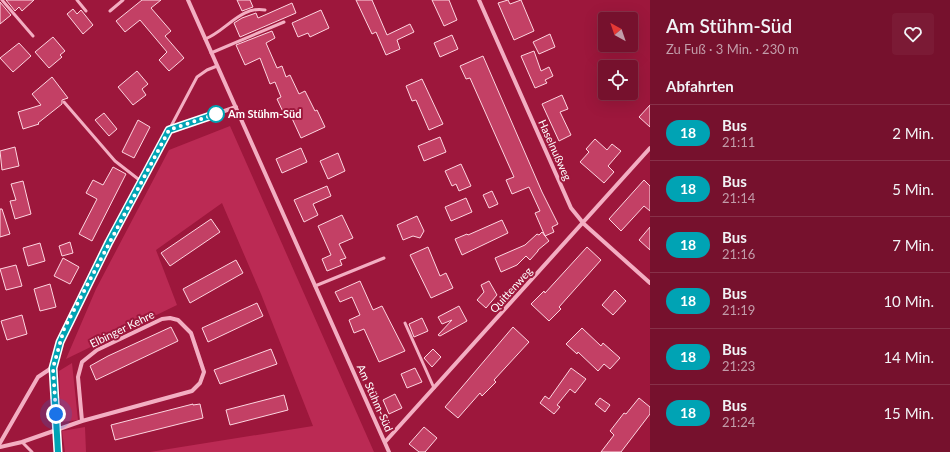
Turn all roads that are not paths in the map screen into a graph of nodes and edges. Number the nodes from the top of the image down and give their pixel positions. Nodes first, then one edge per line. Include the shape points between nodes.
1 (2, 0) edge
2 (77, 0) edge
3 (123, 0) edge
4 (188, 0) edge
5 (479, 0) edge
6 (265, 10) dead end
7 (86, 11) dead end
8 (110, 11) dead end
9 (284, 22) dead end
10 (33, 36) dead end
11 (205, 39) junction
12 (211, 53) junction
13 (217, 66) junction
14 (64, 102) dead end
15 (236, 107) junction
16 (169, 130) junction
17 (650, 148) edge
18 (142, 182) junction
19 (584, 224) junction
20 (384, 258) dead end
21 (650, 283) edge
22 (316, 286) junction
23 (405, 323) dead end
24 (53, 368) junction
25 (434, 388) junction
26 (82, 421) junction
27 (56, 430) junction
28 (22, 442) junction
29 (385, 442) junction
30 (0, 443) edge
31 (0, 447) edge
32 (32, 452) edge
33 (58, 452) edge
34 (389, 452) edge

1 - 10 lane
2 - 7 lane
3 - 8 lane
4 - 11 street, Am Stühm-Süd
5 - 19 street, Haselnußweg via 571,208
6 - 11 lane via 259,8 231,20 220,32
9 - 12 lane
11 - 12 street, Am Stühm-Süd
12 - 13 street, Am Stühm-Süd
13 - 15 street, Am Stühm-Süd
13 - 16 lane via 197,77
14 - 18 lane via 115,161
15 - 16 street
15 - 22 street, Am Stühm-Süd
16 - 18 street
17 - 19 street, Quittenweg
18 - 24 street via 64,329
19 - 21 street, Haselnußweg
19 - 25 street, Quittenweg
20 - 22 lane
22 - 29 street, Am Stühm-Süd
23 - 25 lane
24 - 27 street
24 - 30 street via 38,377
25 - 29 street, Quittenweg
26 - 26 street, Elbinger Kehre via 185,395 196,389 202,379 203,369 188,330 174,319 162,319 97,350 86,358 80,366 78,377
26 - 27 street, Elbinger Kehre
27 - 28 street, Elbinger Kehre
27 - 33 street
28 - 31 street, Elbinger Kehre
28 - 32 lane
29 - 34 street, Am Stühm-Süd

